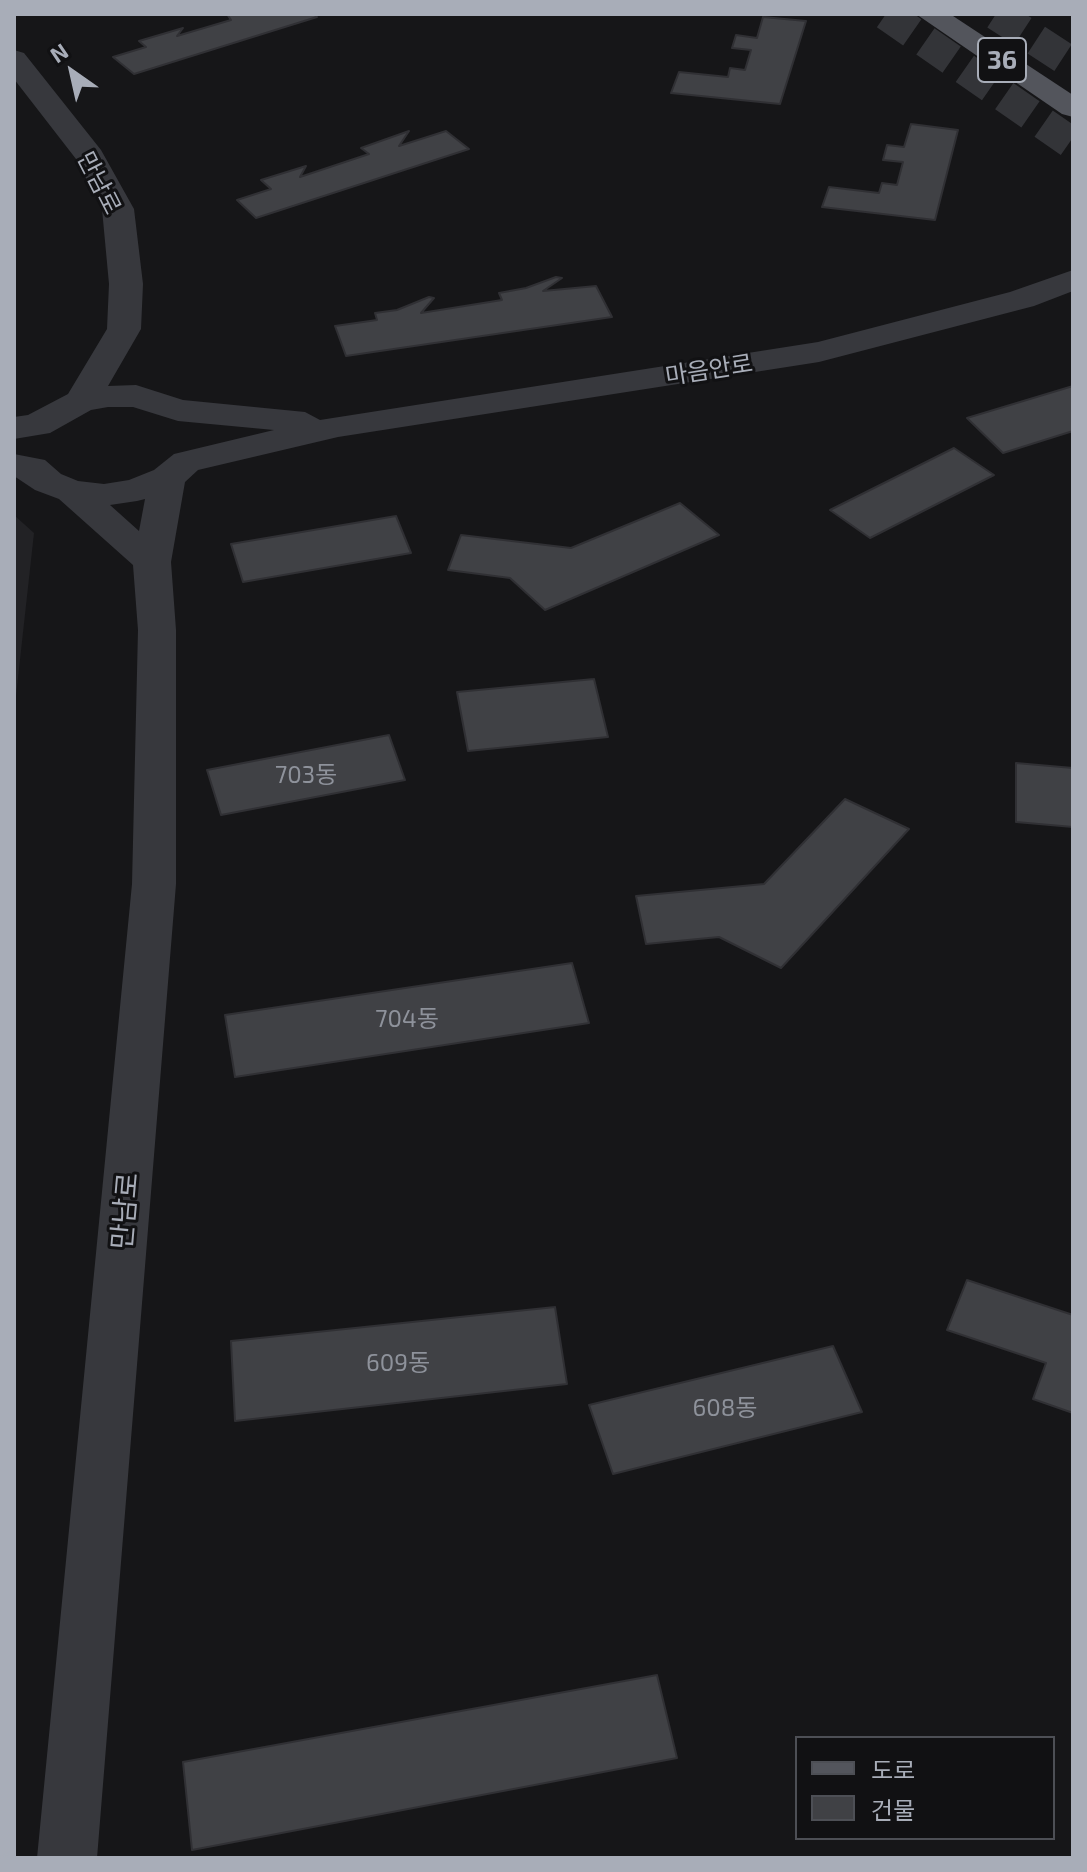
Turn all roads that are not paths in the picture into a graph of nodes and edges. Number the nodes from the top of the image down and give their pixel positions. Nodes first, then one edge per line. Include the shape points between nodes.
1 (930, 14) edge
2 (970, 14) edge
3 (14, 59) edge
4 (1073, 81) edge
5 (1073, 108) edge
6 (1073, 280) edge
7 (124, 329) junction
8 (81, 401) junction
9 (169, 406) junction
10 (338, 426) junction
11 (26, 427) edge
12 (23, 466) edge
13 (177, 470) junction
14 (72, 491) junction
15 (152, 562) junction
16 (67, 1858) edge

1 - 5 main road, 36
2 - 4 main road, 36
3 - 7 street, 만남로 via 90,157 118,209 126,284
6 - 10 street, 마음안로 via 1022,299 819,352
7 - 8 street
7 - 9 street, 만남로
8 - 9 street via 108,396
8 - 11 street
9 - 10 street
9 - 13 street, 만남로 via 193,425 196,444
10 - 13 street
11 - 12 street
12 - 14 street
13 - 14 street via 137,490 104,495
13 - 15 street, 만남로
14 - 15 street
15 - 16 street, 만남로 via 157,630 154,884

